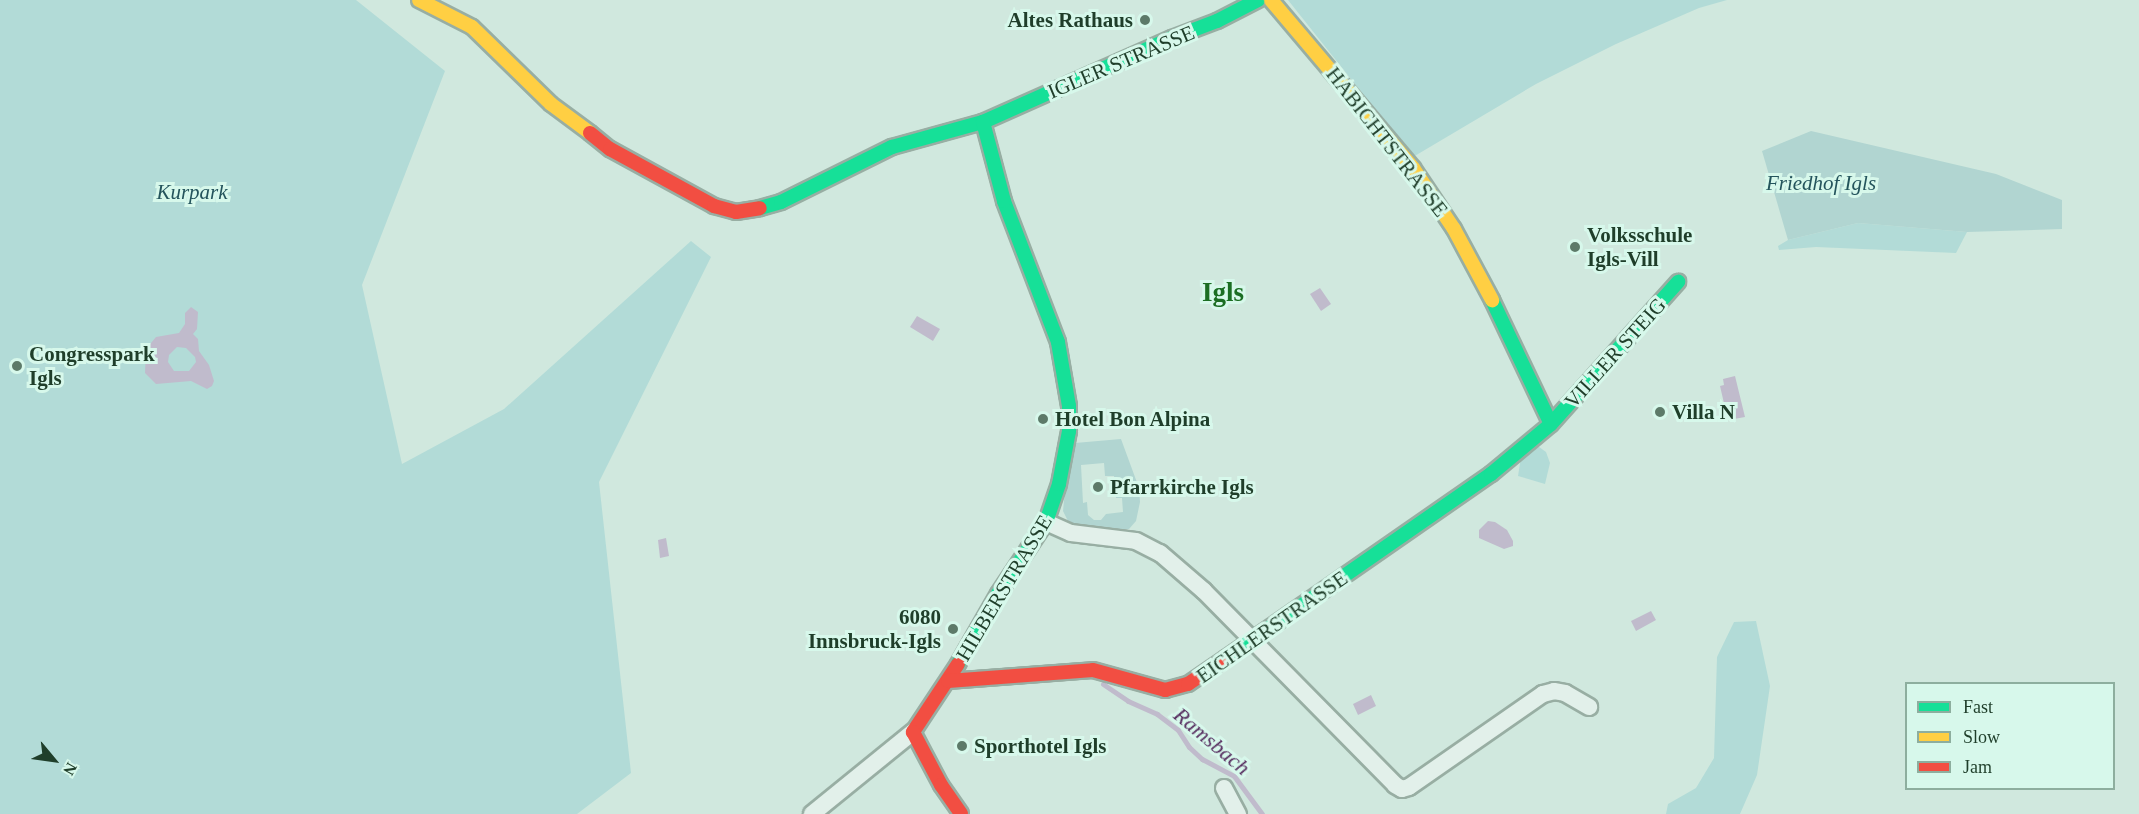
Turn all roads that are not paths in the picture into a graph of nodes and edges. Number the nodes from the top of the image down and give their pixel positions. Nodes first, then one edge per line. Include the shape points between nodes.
1 (422, 0) edge
2 (1258, 0) edge
3 (1271, 0) edge
4 (983, 122) junction
5 (1678, 282) dead end
6 (1551, 424) junction
7 (1046, 522) junction
8 (1251, 639) junction
9 (948, 681) junction
10 (1589, 707) dead end
11 (913, 732) junction
12 (1224, 788) dead end
13 (812, 814) edge
14 (961, 814) edge
15 (1238, 814) edge

1 - 4 main road, IGLER STRASSE via 460,19 492,44 585,132 663,180 727,210 749,212 781,202 892,147
2 - 4 main road, IGLER STRASSE
3 - 6 main road, HABICHTSTRASSE via 1413,168 1454,229
4 - 7 main road, HILBERSTRASSE via 1004,201 1060,348 1069,431 1059,484
5 - 6 main road, VILLER STEIG
6 - 8 main road, EICHLERSTRASSE via 1491,474
7 - 8 street via 1071,533 1110,536 1147,546 1204,591
7 - 9 main road, HILBERSTRASSE via 998,594
8 - 9 main road, EICHLERSTRASSE via 1188,684 1165,690 1093,670
8 - 10 street via 1402,789 1543,694 1565,693
9 - 11 main road, HILBERSTRASSE
11 - 13 street
11 - 14 main road
12 - 15 street

